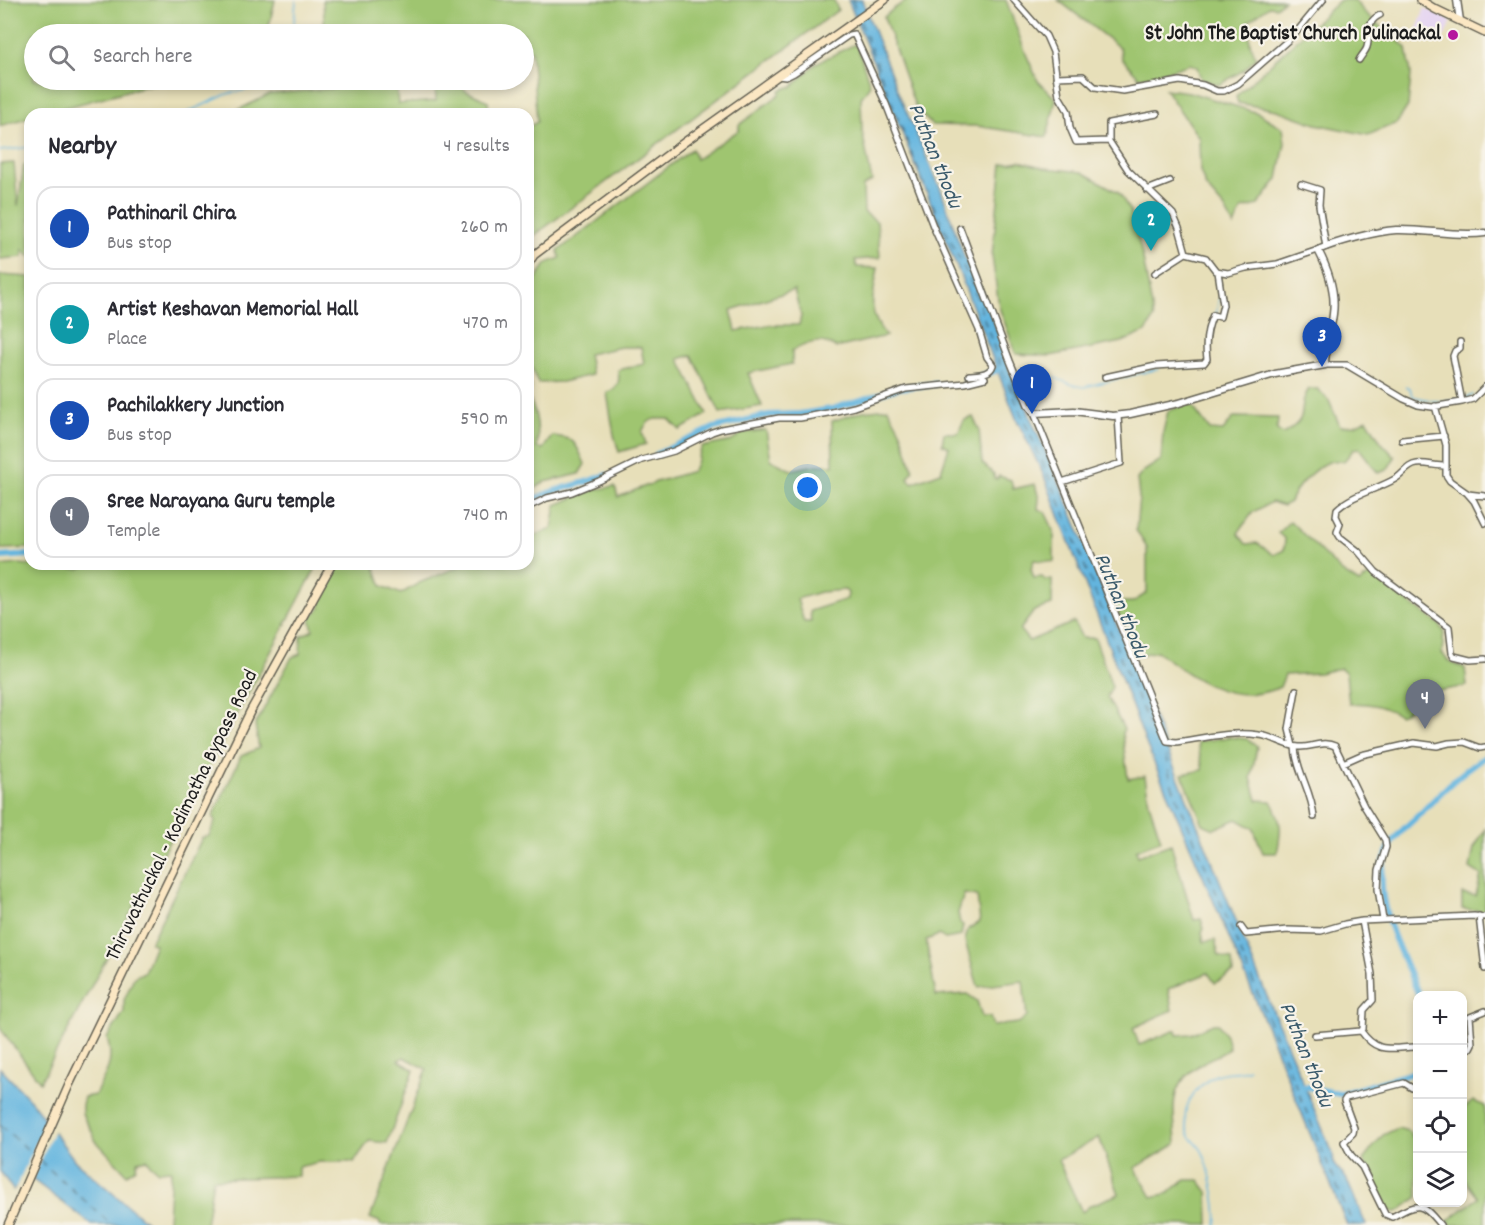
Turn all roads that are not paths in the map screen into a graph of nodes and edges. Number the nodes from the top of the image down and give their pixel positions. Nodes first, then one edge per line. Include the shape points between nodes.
1 (885, 0) edge
2 (1014, 0) edge
3 (1323, 0) edge
4 (1420, 0) edge
5 (1457, 0) edge
6 (1380, 15) dead end
7 (1460, 21) junction
8 (1485, 33) edge
9 (1359, 60) dead end
10 (777, 76) junction
11 (1056, 77) junction
12 (1157, 114) dead end
13 (1109, 141) junction
14 (1170, 181) dead end
15 (1301, 184) dead end
16 (1147, 190) junction
17 (960, 228) dead end
18 (1485, 233) edge
19 (1326, 247) junction
20 (1318, 250) junction
21 (1186, 254) junction
22 (534, 255) edge
23 (1218, 272) junction
24 (1155, 273) dead end
25 (1460, 342) dead end
26 (1325, 365) junction
27 (969, 375) dead end
28 (1105, 377) dead end
29 (985, 378) dead end
30 (1485, 387) edge
31 (1462, 402) junction
32 (1435, 406) junction
33 (1034, 413) junction
34 (1118, 416) junction
35 (1444, 436) junction
36 (1402, 440) dead end
37 (1445, 466) junction
38 (1062, 482) junction
39 (1468, 494) junction
40 (1485, 496) edge
41 (534, 504) edge
42 (1485, 523) edge
43 (329, 570) edge
44 (1485, 659) edge
45 (1296, 690) dead end
46 (1294, 747) junction
47 (1485, 747) edge
48 (1343, 763) junction
49 (1314, 817) dead end
50 (1482, 916) edge
51 (1385, 920) junction
52 (1362, 921) junction
53 (1241, 927) dead end
54 (1485, 969) edge
55 (1485, 1011) edge
56 (1361, 1031) junction
57 (1316, 1035) dead end
58 (1413, 1047) edge
59 (1467, 1048) edge
60 (1413, 1088) edge
61 (8, 1225) edge
62 (1440, 1225) edge

1 - 10 main road
2 - 11 street via 1046,36 1053,52
3 - 11 street via 1294,35 1238,84 1224,91 1180,81 1123,91 1095,87 1083,76
4 - 7 main road
5 - 7 street
6 - 9 street via 1369,25 1367,47
7 - 8 main road
10 - 22 main road
10 - 27 street via 794,73 854,34 993,365 986,373
11 - 13 street via 1076,141
12 - 13 street via 1109,123
13 - 16 street
14 - 16 street
15 - 19 street via 1320,190
16 - 21 street via 1173,214
17 - 33 street
18 - 19 street via 1395,230
19 - 20 street
20 - 23 street via 1277,264
20 - 26 street via 1333,291
21 - 23 street via 1206,258
21 - 24 street
23 - 28 street via 1222,305 1220,317 1213,315 1208,327 1204,363 1156,366
25 - 31 street via 1453,356
26 - 32 street via 1347,365 1404,399
26 - 34 street via 1275,374 1179,403
29 - 41 street via 906,389 828,413 721,429
30 - 31 street via 1473,399
31 - 32 street
32 - 35 street
33 - 34 street via 1074,411
33 - 38 street
34 - 38 street via 1121,463
35 - 36 street
35 - 37 street
37 - 39 street via 1449,481
37 - 44 street via 1407,467 1394,480 1345,501 1336,509 1340,524 1337,532 1376,572 1449,627 1454,657
38 - 46 street via 1165,740 1176,742 1236,733 1262,735
39 - 40 street
39 - 42 street
43 - 61 main road, Thiruvathuckal - Kodimatha Bypass Road via 250,712 69,1085
45 - 46 street via 1289,729
46 - 48 street via 1331,744
46 - 49 street
47 - 48 street via 1464,742 1437,746 1414,742
48 - 51 street via 1386,847 1378,889
50 - 51 street
50 - 54 street
51 - 52 street
52 - 53 street via 1313,932 1246,934
52 - 56 street via 1373,1000 1364,1010
55 - 59 street via 1470,1017 1472,1044
56 - 57 street
56 - 58 street via 1377,1048
60 - 62 street via 1404,1083 1346,1098 1354,1128 1344,1142 1362,1167 1385,1214 1392,1217 1421,1205

